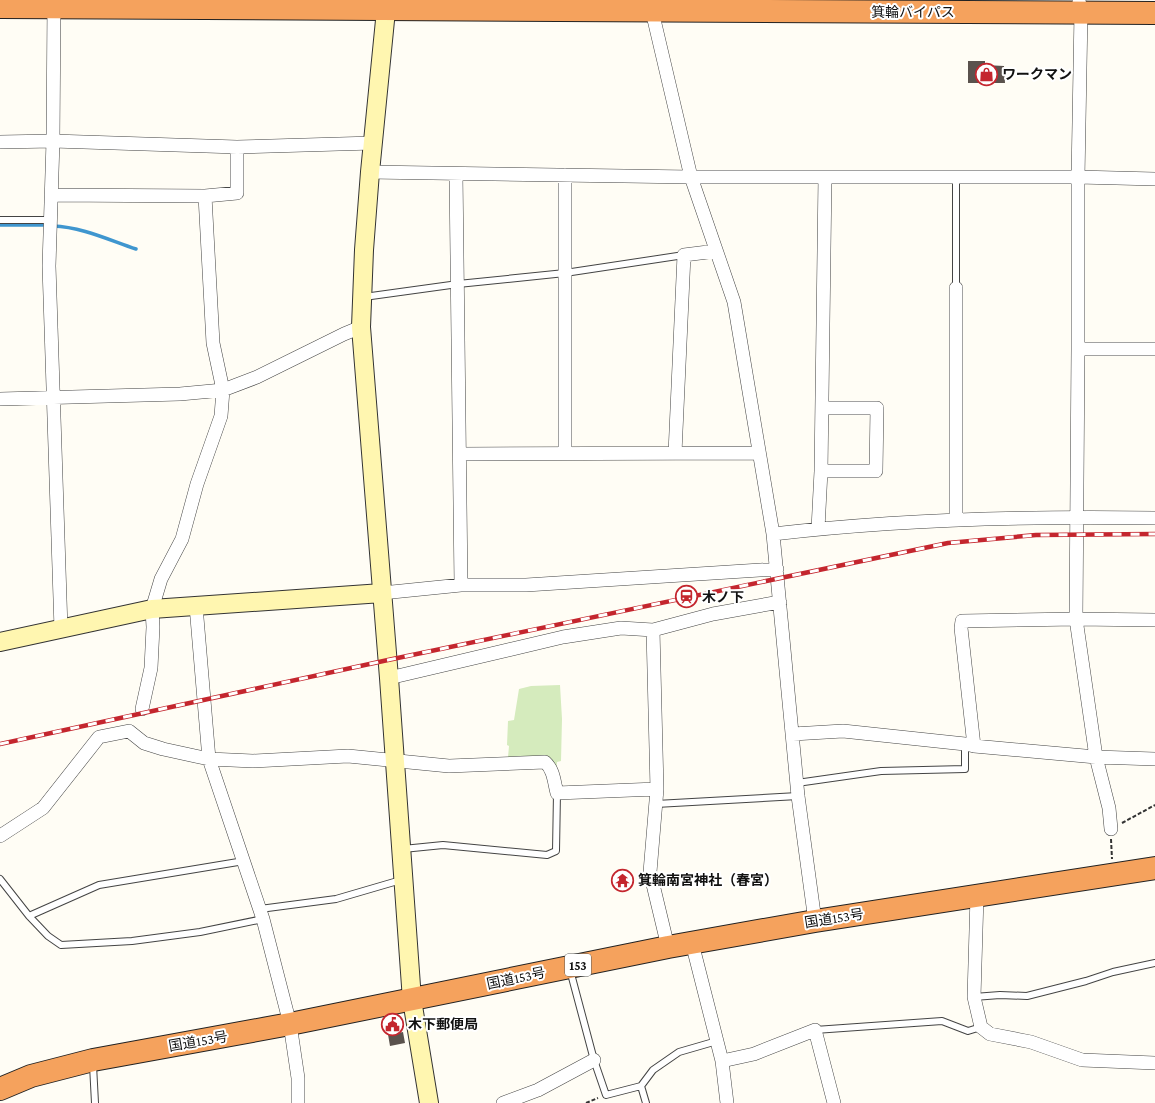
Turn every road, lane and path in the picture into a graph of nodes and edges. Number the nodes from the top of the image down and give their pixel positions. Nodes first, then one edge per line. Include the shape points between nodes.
1 (54, 4) edge
2 (387, 4) edge
3 (1080, 6) edge
4 (0, 7) edge
5 (652, 11) junction
6 (1155, 13) edge
7 (53, 141) junction
8 (0, 142) edge
9 (373, 143) junction
10 (237, 147) junction
11 (370, 172) junction
12 (456, 174) junction
13 (565, 175) junction
14 (691, 177) junction
15 (825, 177) junction
16 (956, 177) junction
17 (1078, 177) junction
18 (1155, 179) edge
19 (51, 196) junction
20 (205, 196) junction
21 (0, 220) edge
22 (50, 224) junction
23 (716, 251) junction
24 (684, 255) junction
25 (565, 273) junction
26 (458, 284) junction
27 (956, 288) joint
28 (362, 297) junction
29 (361, 327) junction
30 (1078, 349) junction
31 (1155, 350) edge
32 (223, 390) junction
33 (54, 398) junction
34 (0, 399) edge
35 (822, 408) junction
36 (565, 453) junction
37 (676, 453) junction
38 (759, 453) junction
39 (460, 454) junction
40 (821, 471) junction
41 (1077, 517) junction
42 (1155, 518) edge
43 (956, 520) junction
44 (818, 529) junction
45 (773, 534) junction
46 (777, 569) junction
47 (461, 585) junction
48 (382, 593) junction
49 (780, 602) junction
50 (196, 606) junction
51 (152, 609) junction
52 (1076, 619) junction
53 (1155, 620) edge
54 (61, 629) junction
55 (653, 630) junction
56 (0, 642) edge
57 (389, 678) junction
58 (142, 709) dead end
59 (793, 734) junction
60 (970, 745) junction
61 (1096, 758) junction
62 (1155, 758) edge
63 (209, 759) junction
64 (395, 760) junction
65 (797, 783) junction
66 (656, 789) junction
67 (557, 793) junction
68 (798, 796) junction
69 (656, 804) junction
70 (1111, 829) dead end
71 (0, 836) edge
72 (401, 849) junction
73 (244, 861) junction
74 (1155, 868) edge
75 (0, 879) edge
76 (404, 879) junction
77 (977, 896) junction
78 (262, 914) junction
79 (29, 916) junction
80 (815, 921) junction
81 (692, 942) junction
82 (668, 947) junction
83 (1155, 963) edge
84 (569, 967) junction
85 (974, 997) junction
86 (412, 1000) junction
87 (290, 1024) junction
88 (981, 1027) junction
89 (815, 1030) junction
90 (717, 1041) junction
91 (93, 1060) junction
92 (594, 1060) junction
93 (722, 1061) junction
94 (1155, 1063) edge
95 (2, 1085) edge
96 (641, 1086) junction
97 (606, 1095) junction
98 (95, 1103) edge
99 (298, 1103) edge
100 (428, 1103) edge
101 (502, 1103) edge
102 (586, 1103) edge
103 (646, 1103) edge
104 (727, 1103) edge
105 (834, 1103) edge

1 - 2 highway, 箕輪バイパス
1 - 4 highway, 箕輪バイパス
1 - 7 street
2 - 5 highway, 箕輪バイパス
2 - 9 street
3 - 5 highway, 箕輪バイパス
3 - 6 highway, 箕輪バイパス
3 - 17 street
5 - 14 street
7 - 8 street
7 - 10 street
7 - 19 street
9 - 10 street
9 - 11 street
10 - 20 street via 237,193
11 - 12 street
11 - 28 street
12 - 13 street
12 - 26 street
13 - 14 street
13 - 25 street
14 - 15 street
14 - 23 street
15 - 16 street
15 - 35 street
16 - 17 street
16 - 27 lane
17 - 18 street
17 - 30 street
19 - 20 street
19 - 22 street
20 - 32 street via 212,343
21 - 22 lane
22 - 33 street
23 - 24 street
23 - 38 street via 734,302
24 - 25 lane
24 - 37 street
25 - 26 lane
25 - 36 street
26 - 28 lane
26 - 39 street
27 - 43 street
28 - 29 street
29 - 32 street via 257,377
29 - 48 street
30 - 31 street
30 - 41 street
32 - 33 street
32 - 51 street via 221,416 197,484 182,539 161,579
33 - 34 street
33 - 54 street
35 - 40 street
35 - 40 street via 877,408 876,471
36 - 37 street
36 - 39 street
37 - 38 street
38 - 45 street
39 - 47 street
40 - 44 street
41 - 42 street
41 - 43 street
41 - 52 street
43 - 44 street
44 - 45 street
45 - 46 street
46 - 47 street via 526,585
46 - 49 street
47 - 48 street
48 - 50 street
48 - 57 street
49 - 55 street via 712,614
49 - 59 street
50 - 51 street
50 - 63 street
51 - 54 street
51 - 58 street via 151,668
52 - 53 street
52 - 60 street via 962,621
52 - 61 street
54 - 56 street
55 - 57 street via 621,628 563,637
55 - 66 street
57 - 64 street
59 - 60 street via 843,731
59 - 65 street
60 - 61 street
60 - 65 lane via 965,769 881,771
61 - 62 street
61 - 70 street via 1109,808
63 - 64 street via 252,761 348,756
63 - 71 street via 144,743 129,732 99,738 43,808
63 - 73 street
64 - 67 street via 449,766 545,762 552,772
64 - 72 street
65 - 68 street
66 - 67 street
66 - 69 street
67 - 72 lane via 556,851 547,855 443,845
68 - 69 lane
68 - 80 street
69 - 82 street via 650,872
72 - 76 street
73 - 78 street
73 - 79 lane via 99,885
74 - 77 highway, 国道153号 / 153
75 - 79 lane
76 - 78 lane via 336,898
76 - 86 street
77 - 80 highway, 国道153号 / 153
77 - 85 street
78 - 79 lane via 200,932 132,941 61,945 48,936
78 - 87 street
80 - 81 highway, 国道153号 / 153
81 - 82 highway, 国道153号 / 153
81 - 90 street
82 - 84 highway, 国道153号 / 153
83 - 85 lane via 1026,996
84 - 86 highway, 国道153号 / 153
84 - 92 lane
85 - 88 street
86 - 87 highway, 国道153号 / 153
86 - 100 street
87 - 91 highway, 国道153号 / 153
87 - 99 street via 298,1078
88 - 89 lane via 968,1031 942,1021
88 - 94 street via 990,1034 1031,1042 1082,1060
89 - 93 street via 754,1054
89 - 105 street
90 - 93 street
90 - 96 lane via 679,1052 653,1070
91 - 95 highway, 国道153号 / 153
91 - 98 lane
92 - 97 lane
92 - 101 street via 538,1090
93 - 104 street
96 - 97 lane
96 - 103 lane
97 - 102 path

